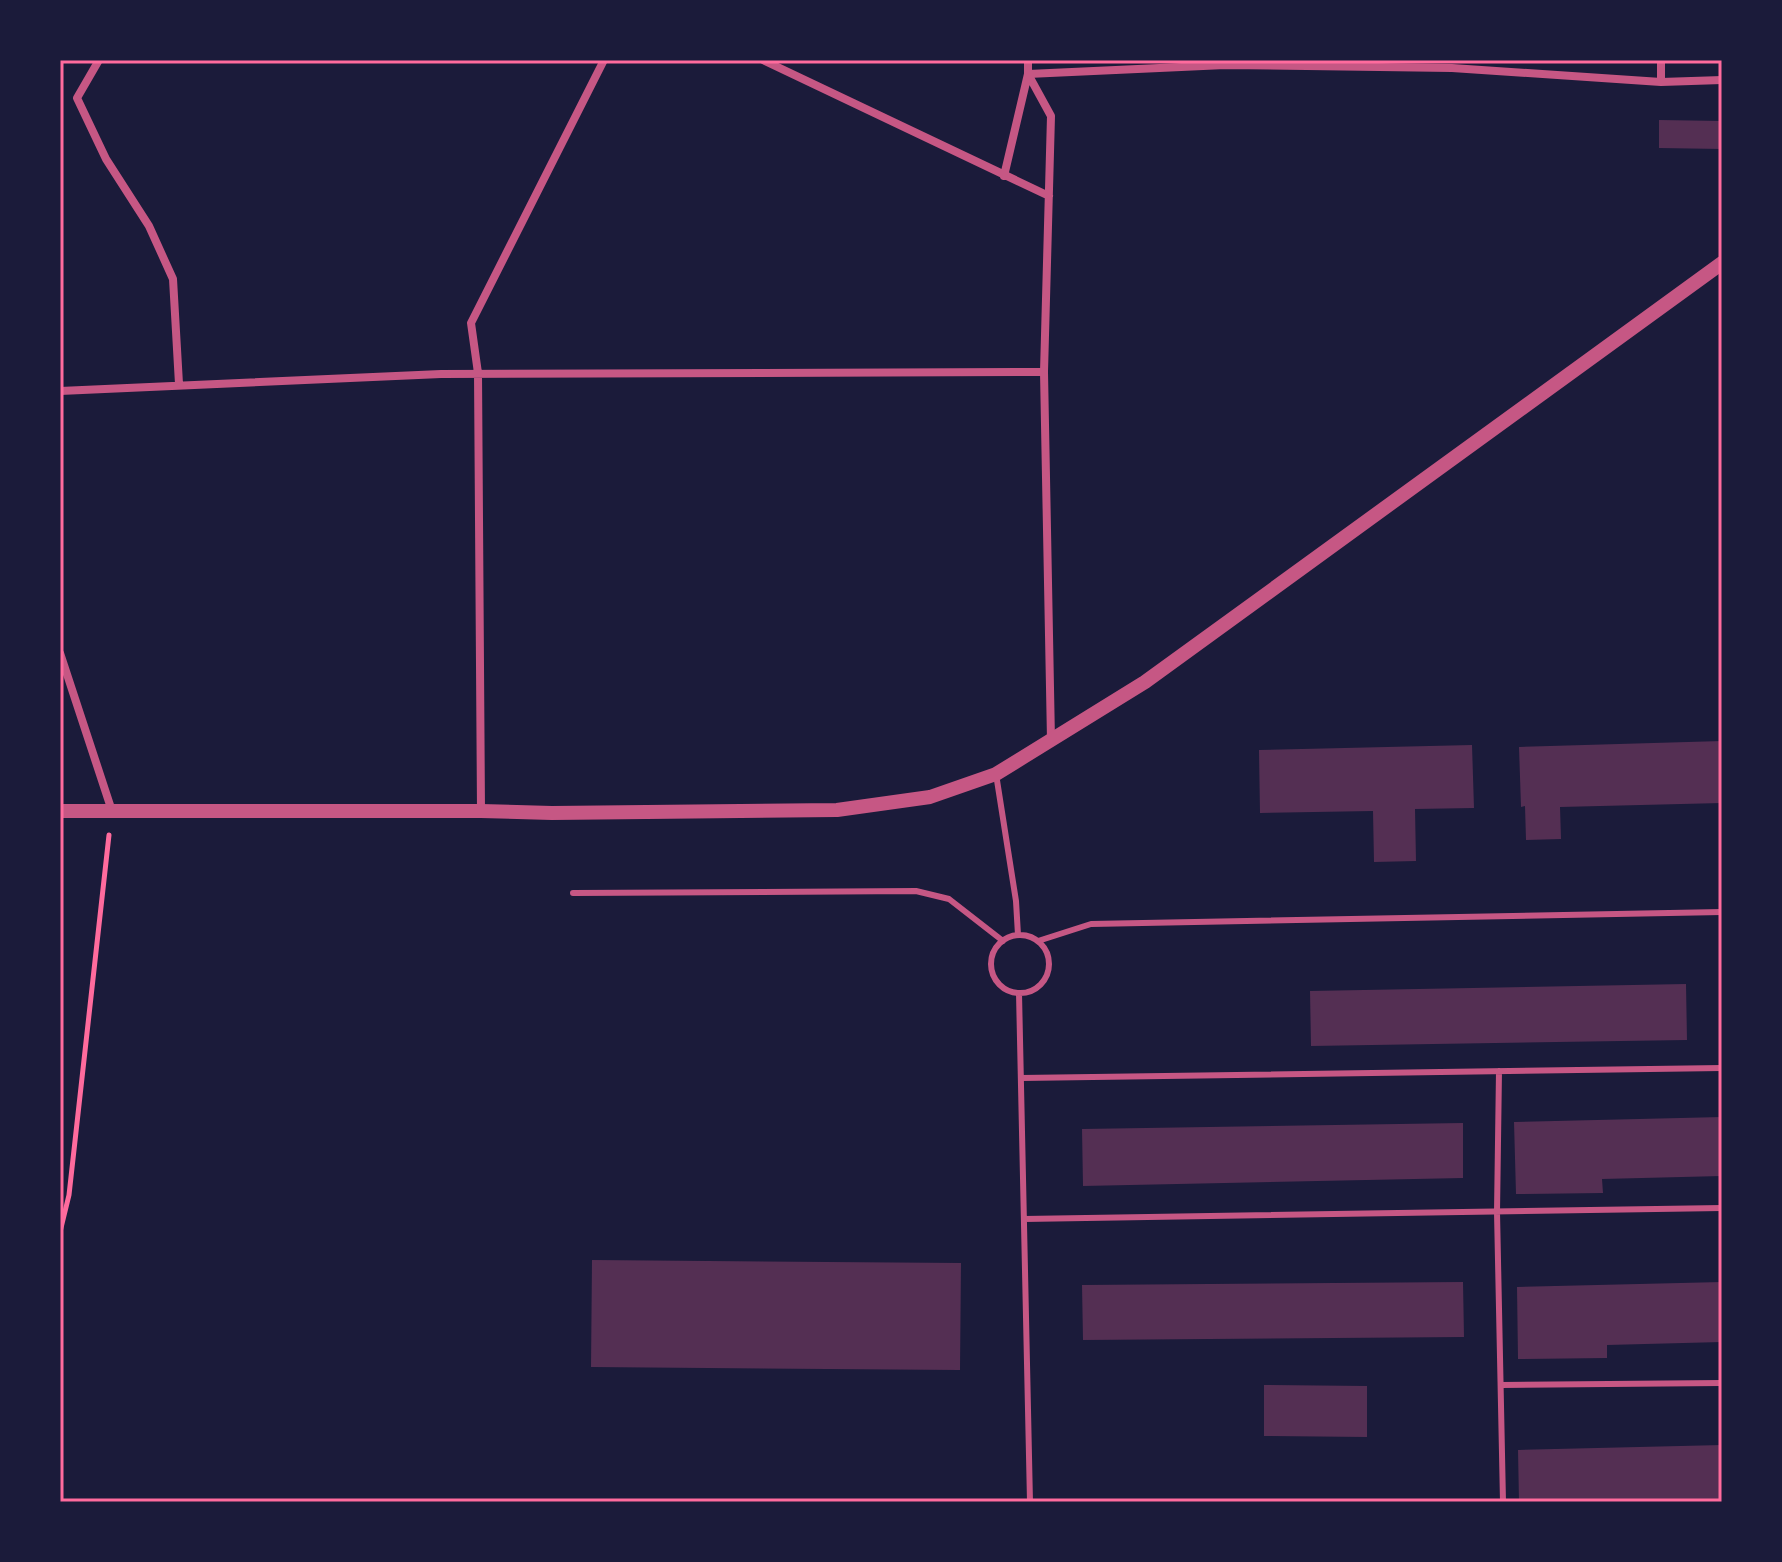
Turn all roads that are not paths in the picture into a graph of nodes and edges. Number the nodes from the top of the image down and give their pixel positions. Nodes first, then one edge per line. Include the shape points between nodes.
1 (99, 60) edge
2 (604, 60) edge
3 (763, 60) edge
4 (1028, 60) edge
5 (1661, 60) edge
6 (1225, 62) edge
7 (1452, 64) edge
8 (1028, 74) junction
9 (1722, 80) edge
10 (1661, 82) junction
11 (1004, 176) junction
12 (1049, 196) junction
13 (1722, 263) edge
14 (1044, 372) junction
15 (478, 373) junction
16 (179, 384) junction
17 (60, 391) edge
18 (60, 653) edge
19 (1051, 741) junction
20 (996, 774) junction
21 (60, 811) edge
22 (112, 811) junction
23 (481, 811) junction
24 (573, 893) dead end
25 (1722, 912) edge
26 (1018, 935) junction
27 (1003, 941) junction
28 (1038, 941) junction
29 (1019, 993) junction
30 (1722, 1068) edge
31 (1499, 1071) junction
32 (1021, 1078) junction
33 (1722, 1208) edge
34 (1497, 1212) junction
35 (1024, 1219) junction
36 (1722, 1383) edge
37 (1501, 1385) junction
38 (1030, 1502) edge
39 (1503, 1502) edge

1 - 16 street via 77,98 173,279
2 - 15 street via 471,323
3 - 11 street
4 - 8 street
5 - 10 street
6 - 7 street
6 - 8 street
7 - 10 street
8 - 11 street
8 - 12 street via 1051,116
9 - 10 street
11 - 12 street
12 - 14 street
13 - 19 street via 1145,682
14 - 15 street
14 - 19 street
15 - 16 street
15 - 23 street
16 - 17 street
18 - 22 street
19 - 20 street
20 - 23 street via 930,797 837,810
20 - 26 lane
21 - 22 street
22 - 23 street
24 - 27 lane via 916,891 949,899
25 - 28 lane via 1091,924
26 - 27 lane
26 - 28 lane
27 - 29 lane via 992,958 992,970 1007,990
28 - 29 lane via 1048,958 1045,978
29 - 32 lane
30 - 31 lane
31 - 32 lane
31 - 34 lane
32 - 35 lane
33 - 34 lane
34 - 35 lane
34 - 37 lane
35 - 38 lane
36 - 37 lane
37 - 39 lane

